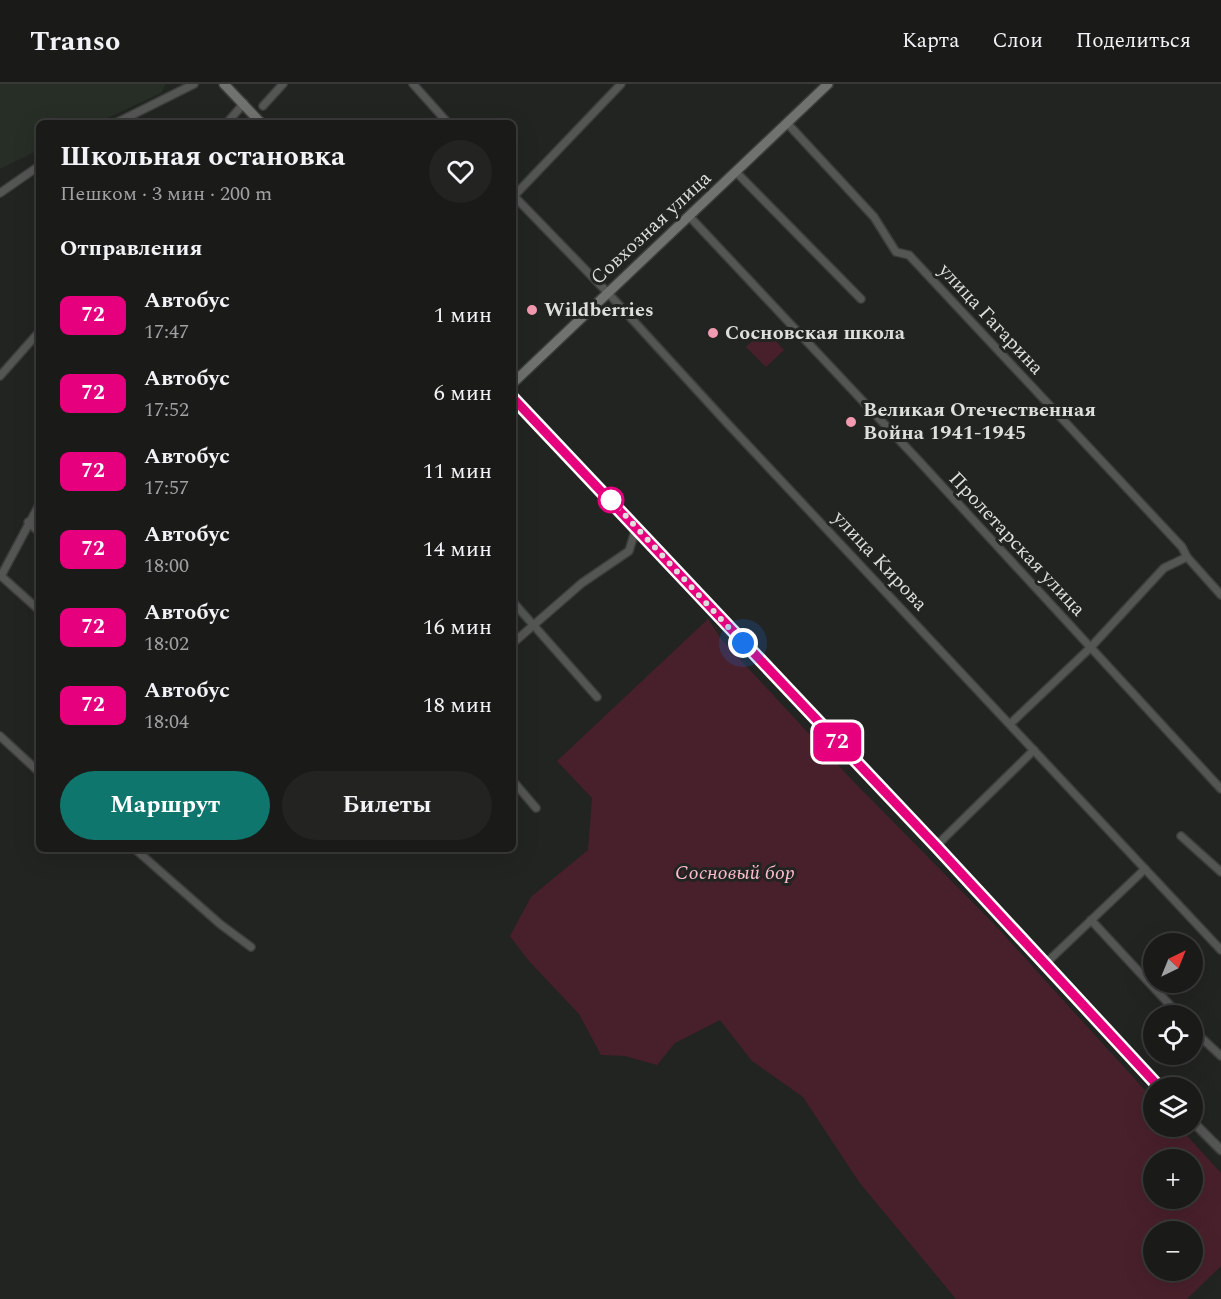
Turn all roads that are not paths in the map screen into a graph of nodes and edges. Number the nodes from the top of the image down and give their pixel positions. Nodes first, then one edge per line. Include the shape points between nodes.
1 (194, 84) edge
2 (224, 84) edge
3 (283, 84) edge
4 (621, 84) edge
5 (828, 84) edge
6 (414, 85) edge
7 (244, 103) junction
8 (263, 106) dead end
9 (122, 120) edge
10 (230, 120) edge
11 (258, 120) edge
12 (445, 120) edge
13 (787, 123) junction
14 (36, 168) edge
15 (736, 172) junction
16 (0, 193) edge
17 (516, 193) edge
18 (516, 199) edge
19 (689, 216) junction
20 (608, 293) junction
21 (861, 299) dead end
22 (36, 335) edge
23 (0, 376) edge
24 (516, 380) edge
25 (516, 401) edge
26 (36, 510) edge
27 (28, 522) junction
28 (636, 528) junction
29 (36, 529) edge
30 (1187, 557) junction
31 (1, 578) edge
32 (1221, 595) edge
33 (516, 605) edge
34 (36, 607) edge
35 (535, 624) junction
36 (516, 640) edge
37 (1090, 648) junction
38 (597, 697) dead end
39 (1010, 724) junction
40 (0, 736) edge
41 (1034, 750) junction
42 (36, 769) edge
43 (516, 785) edge
44 (1221, 789) edge
45 (536, 808) dead end
46 (1181, 836) dead end
47 (936, 846) junction
48 (138, 852) edge
49 (1145, 869) junction
50 (1221, 872) edge
51 (1091, 920) junction
52 (251, 947) dead end
53 (1221, 950) edge
54 (1044, 965) junction
55 (1170, 1005) edge
56 (1203, 1039) edge
57 (1221, 1056) edge
58 (1150, 1077) edge
59 (1203, 1131) edge
60 (1220, 1147) edge

1 - 9 street
2 - 7 main road
3 - 8 street
4 - 17 street
5 - 13 main road, Совхозная улица
6 - 12 street
7 - 10 street
7 - 11 main road
13 - 15 main road, Совхозная улица
13 - 30 street, улица Гагарина via 874,217 896,252 909,255 1182,547
14 - 16 street
15 - 19 main road, Совхозная улица
15 - 21 street
18 - 20 street, улица Кирова
19 - 20 main road, Совхозная улица
19 - 37 street, Пролетарская улица
20 - 24 main road, Совхозная улица
20 - 39 street, улица Кирова
22 - 23 street
25 - 28 street
26 - 27 street
27 - 29 street
27 - 31 street
28 - 35 street via 629,551 582,583
28 - 47 street
30 - 32 street, улица Гагарина
30 - 37 street via 1164,568
31 - 34 street
33 - 35 street
35 - 36 street
35 - 38 street
37 - 39 street
37 - 44 street, Пролетарская улица
39 - 41 street, улица Кирова
40 - 42 street
41 - 47 street
41 - 49 street, улица Кирова
43 - 45 street
46 - 50 street
47 - 54 street
48 - 52 street
49 - 51 street
49 - 53 street, улица Кирова
51 - 54 street
51 - 55 street
54 - 58 street
56 - 57 street
59 - 60 street

